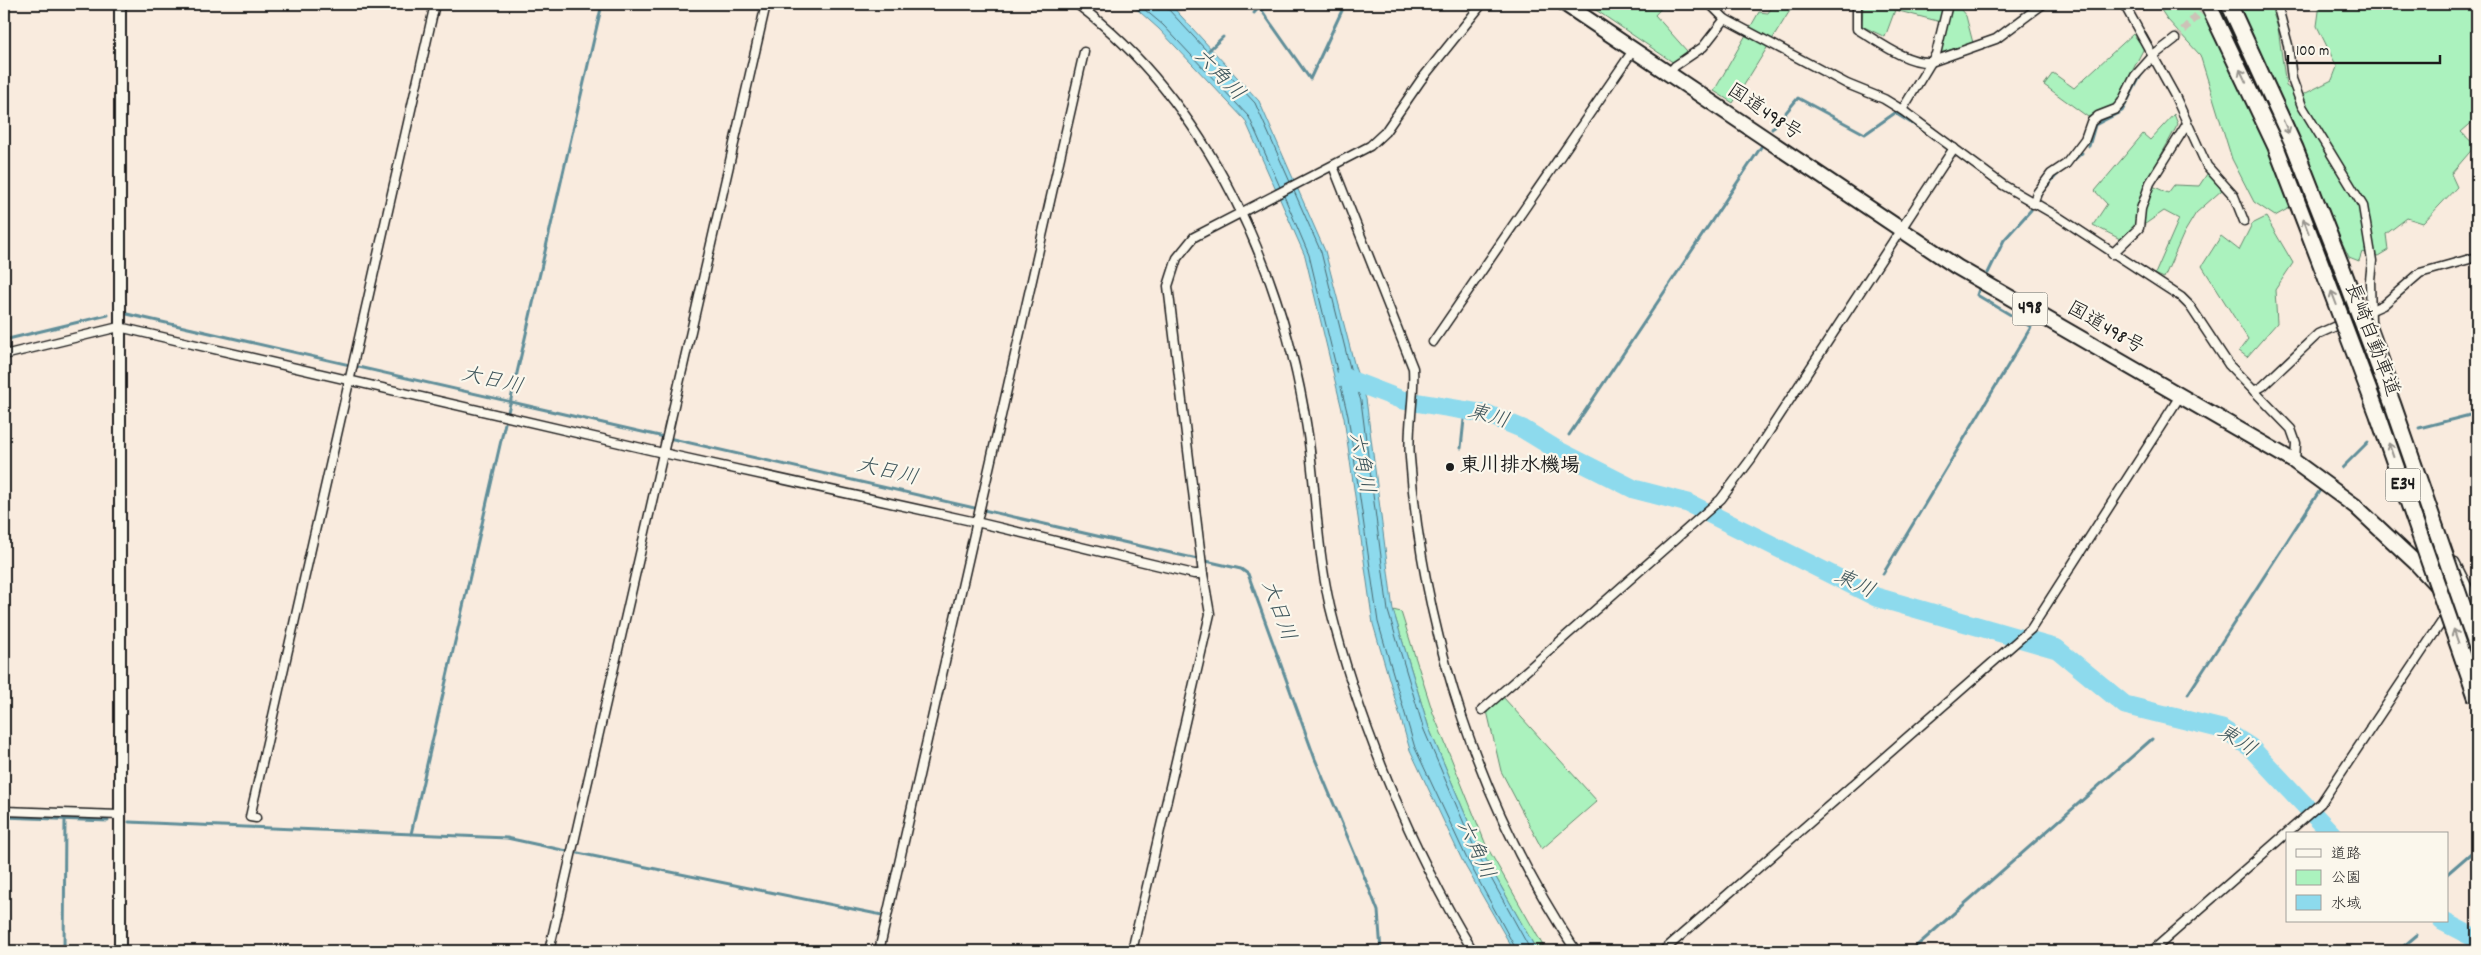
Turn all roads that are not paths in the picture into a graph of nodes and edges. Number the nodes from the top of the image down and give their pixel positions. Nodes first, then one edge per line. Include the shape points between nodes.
1 (120, 4) edge
2 (435, 4) edge
3 (766, 4) edge
4 (1078, 4) edge
5 (1482, 4) edge
6 (1566, 4) edge
7 (1710, 4) edge
8 (1857, 4) edge
9 (1948, 4) edge
10 (2042, 4) edge
11 (2124, 4) edge
12 (2208, 4) edge
13 (2229, 4) edge
14 (2277, 4) edge
15 (1725, 18) junction
16 (2175, 39) tunnel mouth
17 (1634, 49) junction
18 (1084, 52) dead end
19 (2153, 56) junction
20 (1931, 62) junction
21 (1669, 73) junction
22 (1902, 110) junction
23 (2187, 124) junction
24 (1954, 148) junction
25 (1330, 167) junction
26 (2034, 204) junction
27 (1242, 211) junction
28 (2244, 221) dead end
29 (1901, 229) junction
30 (2112, 254) junction
31 (2477, 257) edge
32 (2371, 310) junction
33 (119, 326) junction
34 (1433, 342) dead end
35 (4, 355) edge
36 (350, 379) junction
37 (2254, 391) junction
38 (2180, 396) junction
39 (664, 450) junction
40 (2295, 462) junction
41 (976, 522) junction
42 (1203, 574) junction
43 (2454, 604) junction
44 (2477, 629) edge
45 (2477, 647) edge
46 (2477, 699) edge
47 (1482, 710) dead end
48 (4, 811) edge
49 (119, 815) junction
50 (256, 818) dead end
51 (2289, 832) edge
52 (2286, 834) edge
53 (120, 951) edge
54 (549, 951) edge
55 (879, 951) edge
56 (1132, 951) edge
57 (1473, 951) edge
58 (1576, 951) edge
59 (1663, 951) edge
60 (2152, 951) edge

1 - 33 street
2 - 36 street
3 - 39 street
4 - 27 street via 1134,55 1170,97 1222,174
5 - 25 street via 1421,80 1385,132 1370,146
6 - 17 highway, 国道498号 / 498
7 - 15 street
8 - 20 street via 1857,29 1921,63
9 - 20 street via 1936,54
10 - 20 street via 1996,39
11 - 19 street
46 -> 12 highway, 長崎自動車道 / E34, bridge via 2378,415 2276,147
13 -> 45 highway, 長崎自動車道 / E34, bridge via 2295,148 2393,406
14 - 32 street via 2288,45 2292,79 2302,106 2363,206 2372,262
15 - 21 street via 1703,47
15 - 22 street
16 - 19 street
17 - 21 highway, 国道498号 / 498
17 - 34 street
18 - 41 street
19 - 23 street
19 - 26 street via 2135,76 2116,109 2091,122 2085,139 2066,164 2051,174 2037,192
20 - 22 street
21 - 29 highway, 国道498号 / 498
22 - 24 street
23 - 28 street via 2207,166 2234,196
23 - 30 street via 2150,183 2141,209 2139,228
24 - 26 street
24 - 29 street
25 - 27 street
25 - 58 street via 1413,368 1409,457 1430,602 1451,688 1476,756 1517,849 1546,906
26 - 30 street
27 - 42 street via 1194,237 1177,258 1168,286
27 - 57 street via 1274,290 1301,396 1319,542 1339,640 1410,831
29 - 38 highway, 国道498号 / 498 via 1957,267
29 - 47 street via 1751,459 1715,503
30 - 37 street via 2181,297 2229,366
31 - 32 street via 2420,272 2383,305
32 - 37 street via 2318,334
32 - 44 street via 2372,322 2429,488 2458,570 2469,590
33 - 35 street
33 - 36 street
33 - 49 street
36 - 39 street
36 - 50 street via 250,817
37 - 40 street via 2291,429 2296,442
38 - 40 highway, 国道498号 / 498
38 - 59 street via 2031,629
39 - 41 street
39 - 54 street
40 - 43 highway, 国道498号 / 498 via 2355,506
41 - 42 street
41 - 55 street
42 - 56 street via 1210,614
43 - 44 highway, 国道498号 / 498
43 - 51 street via 2321,803
48 - 49 street
49 - 53 street
52 - 60 street

